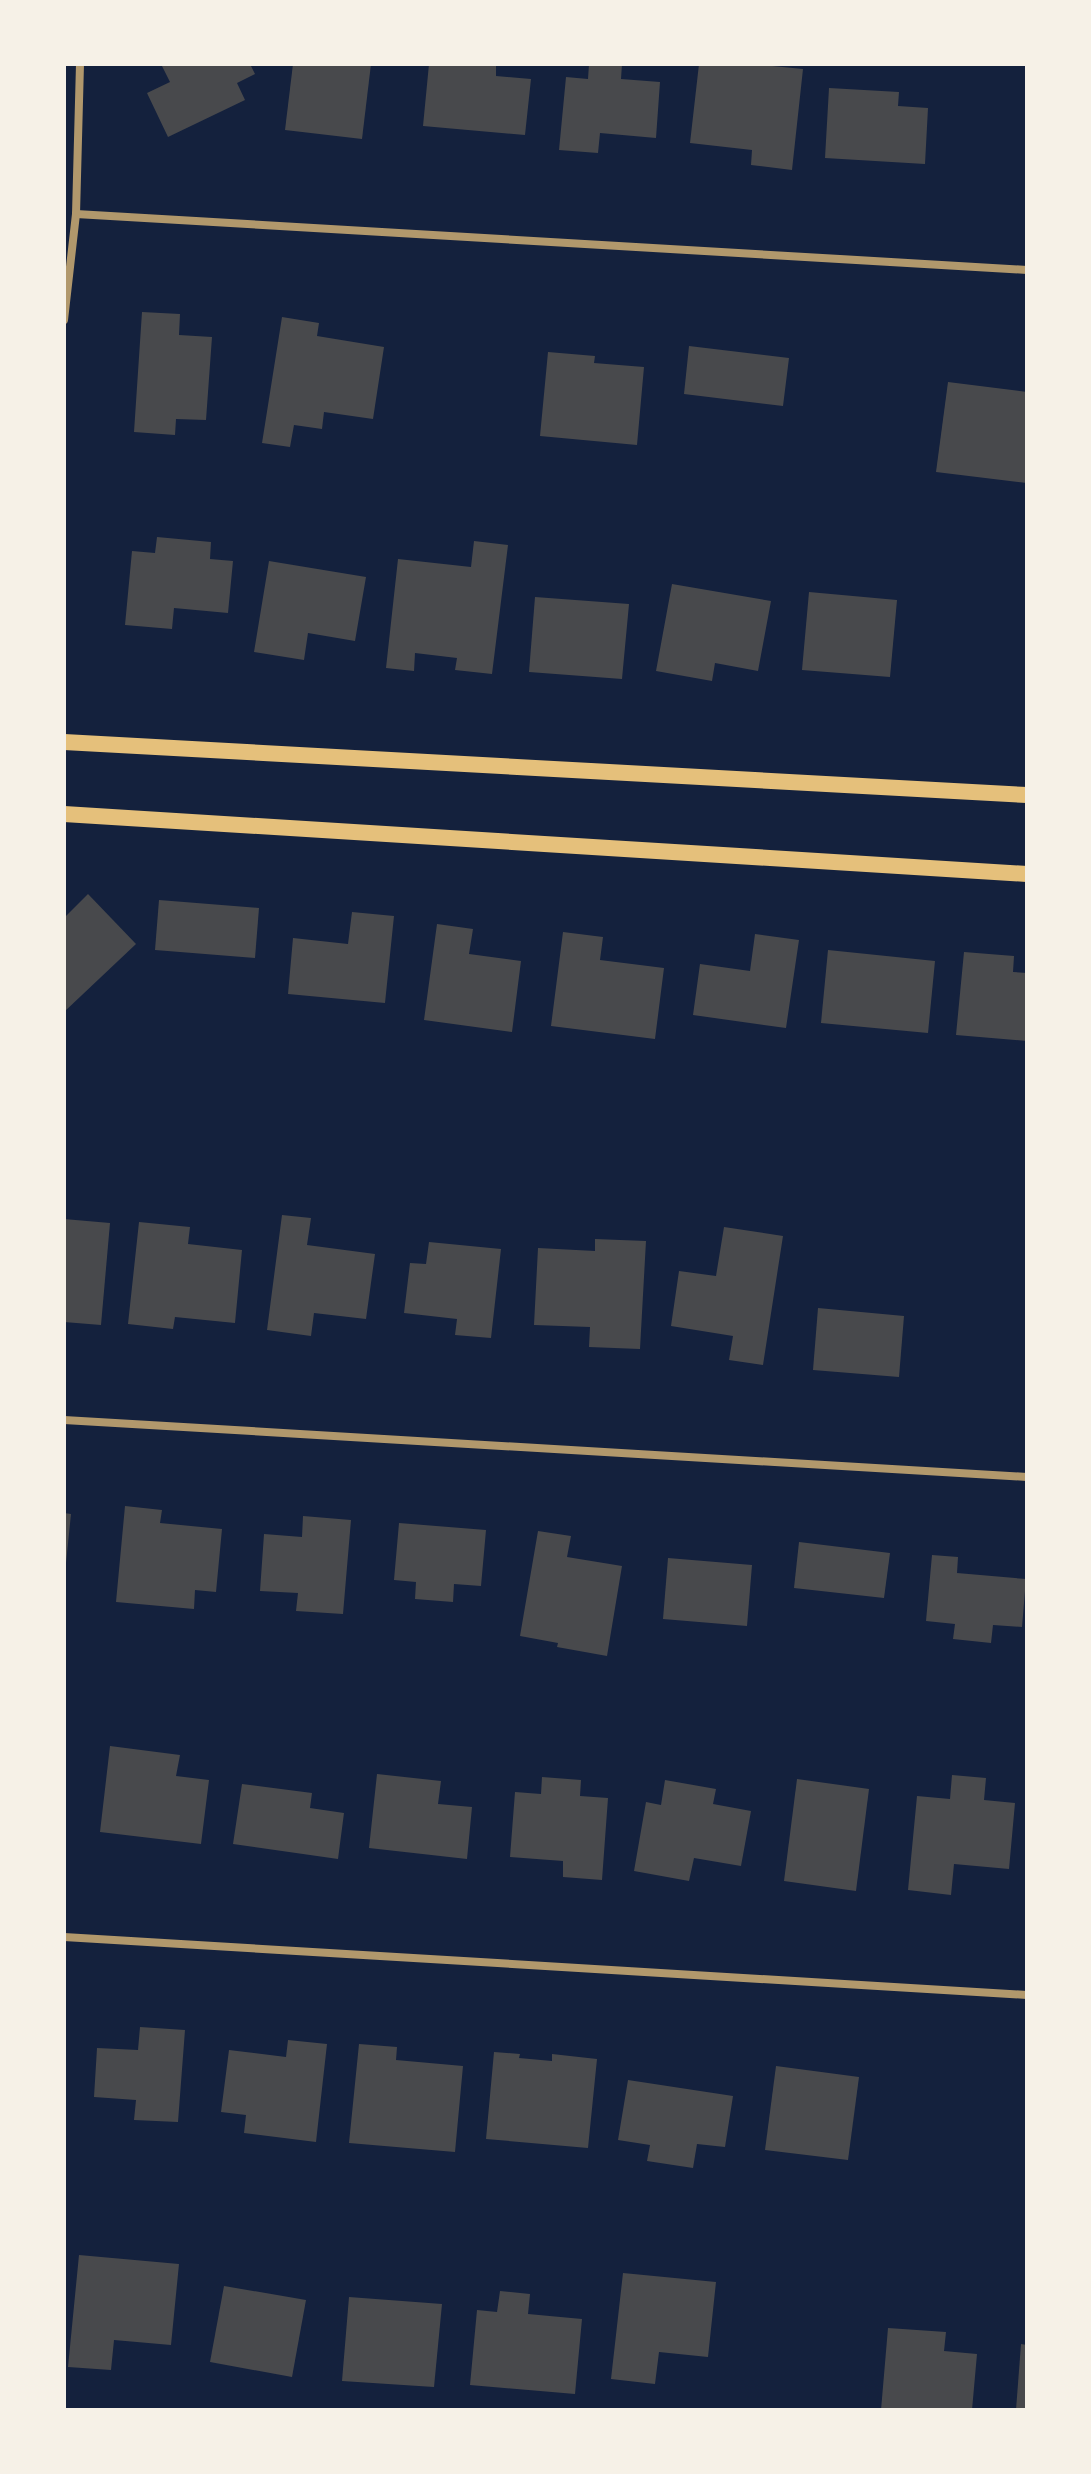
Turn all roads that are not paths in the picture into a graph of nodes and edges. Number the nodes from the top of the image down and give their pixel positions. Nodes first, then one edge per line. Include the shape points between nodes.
1 (80, 64) edge
2 (76, 214) junction
3 (1027, 270) edge
4 (64, 320) edge
5 (64, 742) edge
6 (1027, 795) edge
7 (64, 814) edge
8 (1027, 874) edge
9 (64, 1420) edge
10 (1027, 1477) edge
11 (64, 1937) edge
12 (1027, 1995) edge

1 - 2 street
2 - 3 street
2 - 4 street
5 - 6 main road
7 - 8 main road
9 - 10 street
11 - 12 street

